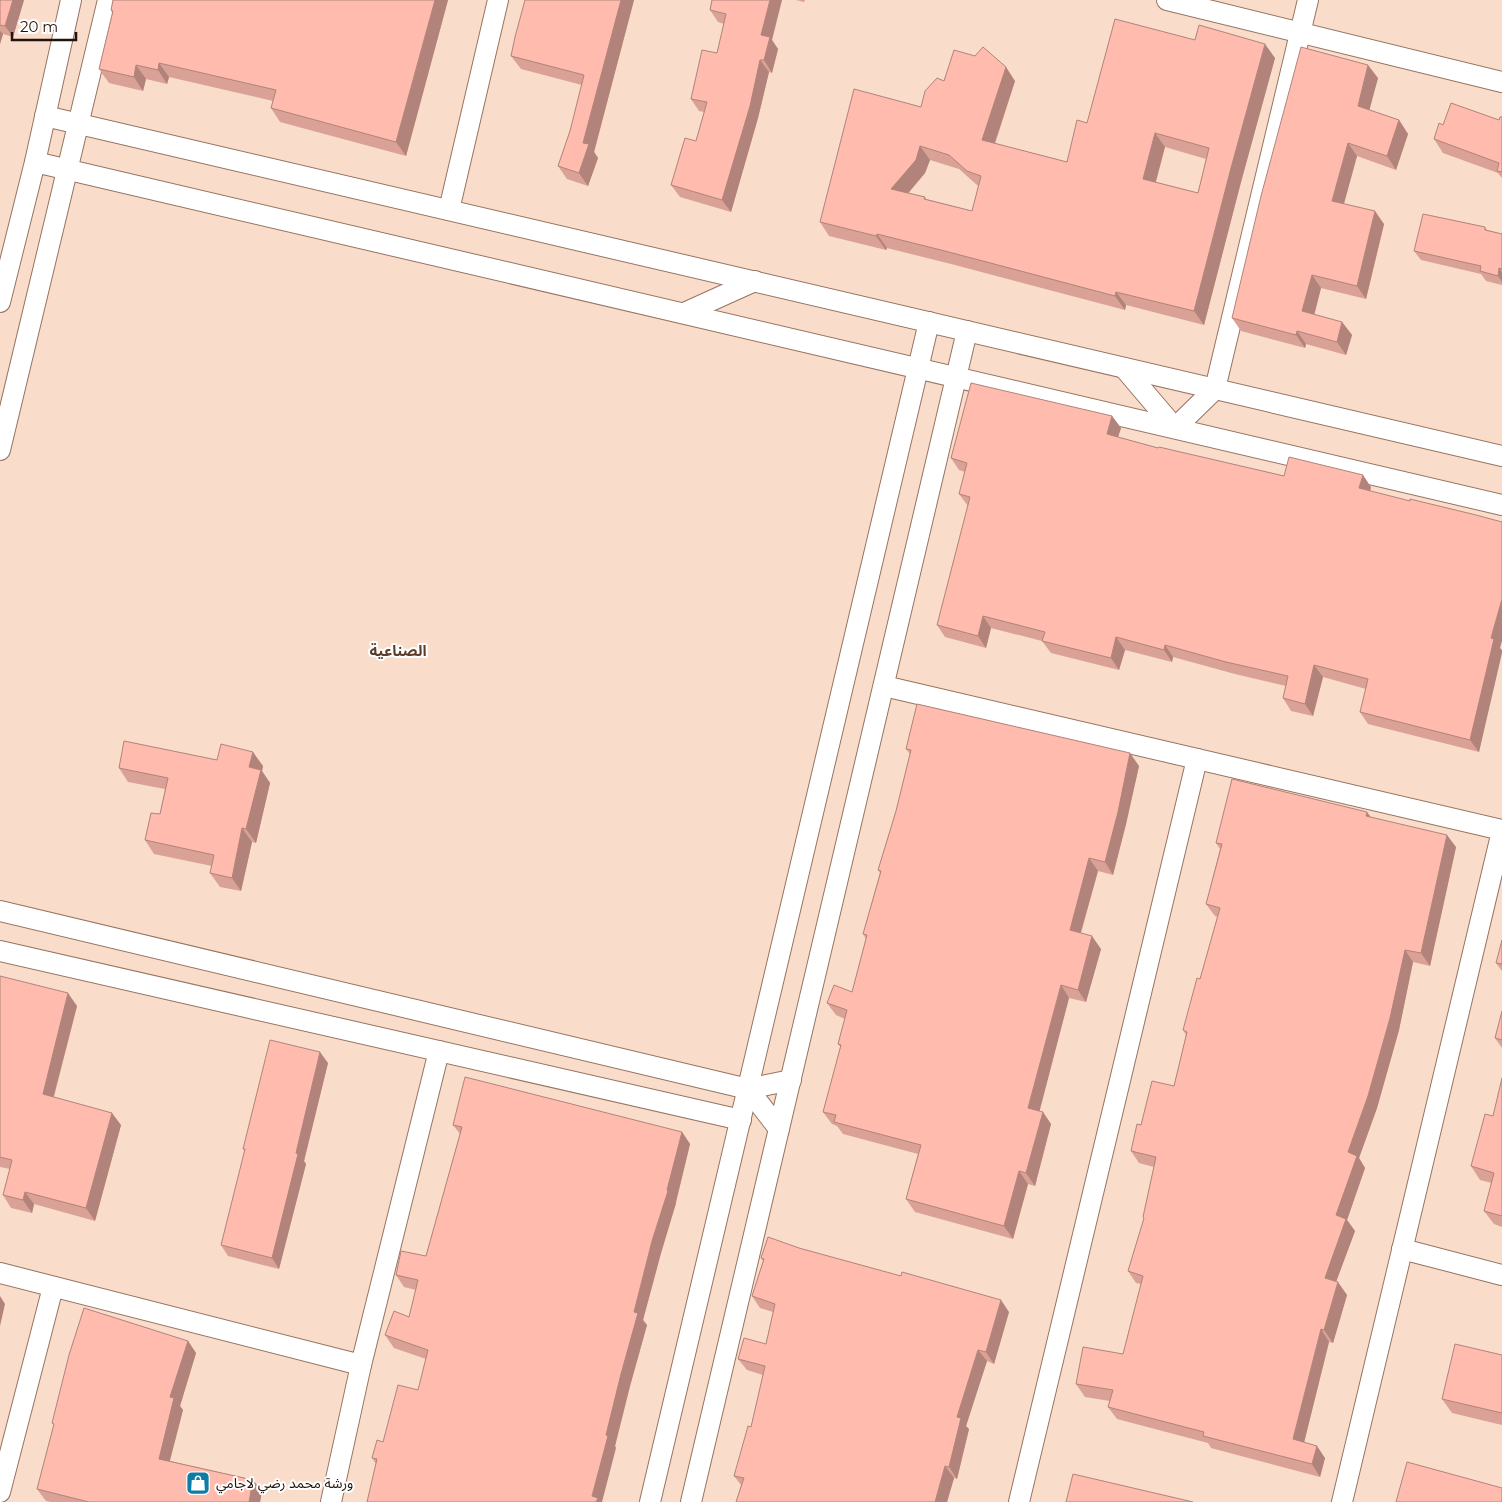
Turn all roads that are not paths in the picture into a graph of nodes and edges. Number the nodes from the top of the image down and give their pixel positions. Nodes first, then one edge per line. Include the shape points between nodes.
1 (71, 0) edge
2 (108, 0) edge
3 (498, 0) edge
4 (1167, 0) edge
5 (1308, 0) edge
6 (1300, 32) junction
7 (1502, 82) edge
8 (45, 116) junction
9 (78, 124) junction
10 (35, 162) junction
11 (67, 169) junction
12 (448, 210) junction
13 (754, 281) junction
14 (0, 302) edge
15 (684, 313) junction
16 (928, 322) junction
17 (967, 331) junction
18 (918, 368) junction
19 (1124, 368) junction
20 (956, 377) junction
21 (1215, 389) junction
22 (1175, 428) junction
23 (0, 450) edge
24 (1502, 456) edge
25 (1502, 504) edge
26 (884, 686) junction
27 (1197, 759) junction
28 (1502, 831) edge
29 (0, 911) edge
30 (0, 951) edge
31 (439, 1051) junction
32 (791, 1080) junction
33 (748, 1089) junction
34 (741, 1120) junction
35 (780, 1129) junction
36 (1402, 1249) junction
37 (0, 1274) edge
38 (1502, 1275) edge
39 (53, 1287) junction
40 (362, 1365) junction
41 (0, 1492) edge
42 (331, 1502) edge
43 (650, 1502) edge
44 (691, 1502) edge
45 (1019, 1502) edge
46 (1342, 1502) edge

1 - 8 street
2 - 9 street
3 - 12 street
4 - 6 street
5 - 6 street
6 - 7 street
6 - 21 street
8 - 9 street
8 - 10 street
9 - 11 street
9 - 12 street
10 - 11 street
10 - 14 street
11 - 15 street
11 - 23 street
12 - 13 street
13 - 15 street
13 - 16 street
15 - 18 street
16 - 17 street
16 - 18 street
17 - 19 street
17 - 20 street
18 - 20 street
18 - 33 street
19 - 21 street
19 - 22 street
20 - 22 street
20 - 26 street
21 - 22 street
21 - 24 street
22 - 25 street
26 - 27 street
26 - 32 street
27 - 28 street
27 - 45 street
28 - 36 street
29 - 33 street
30 - 31 street
31 - 34 street
31 - 40 street
32 - 33 street
32 - 35 street
33 - 34 street
33 - 35 street
34 - 43 street
35 - 44 street
36 - 38 street
36 - 46 street
37 - 39 street
39 - 40 street
39 - 41 street
40 - 42 street

